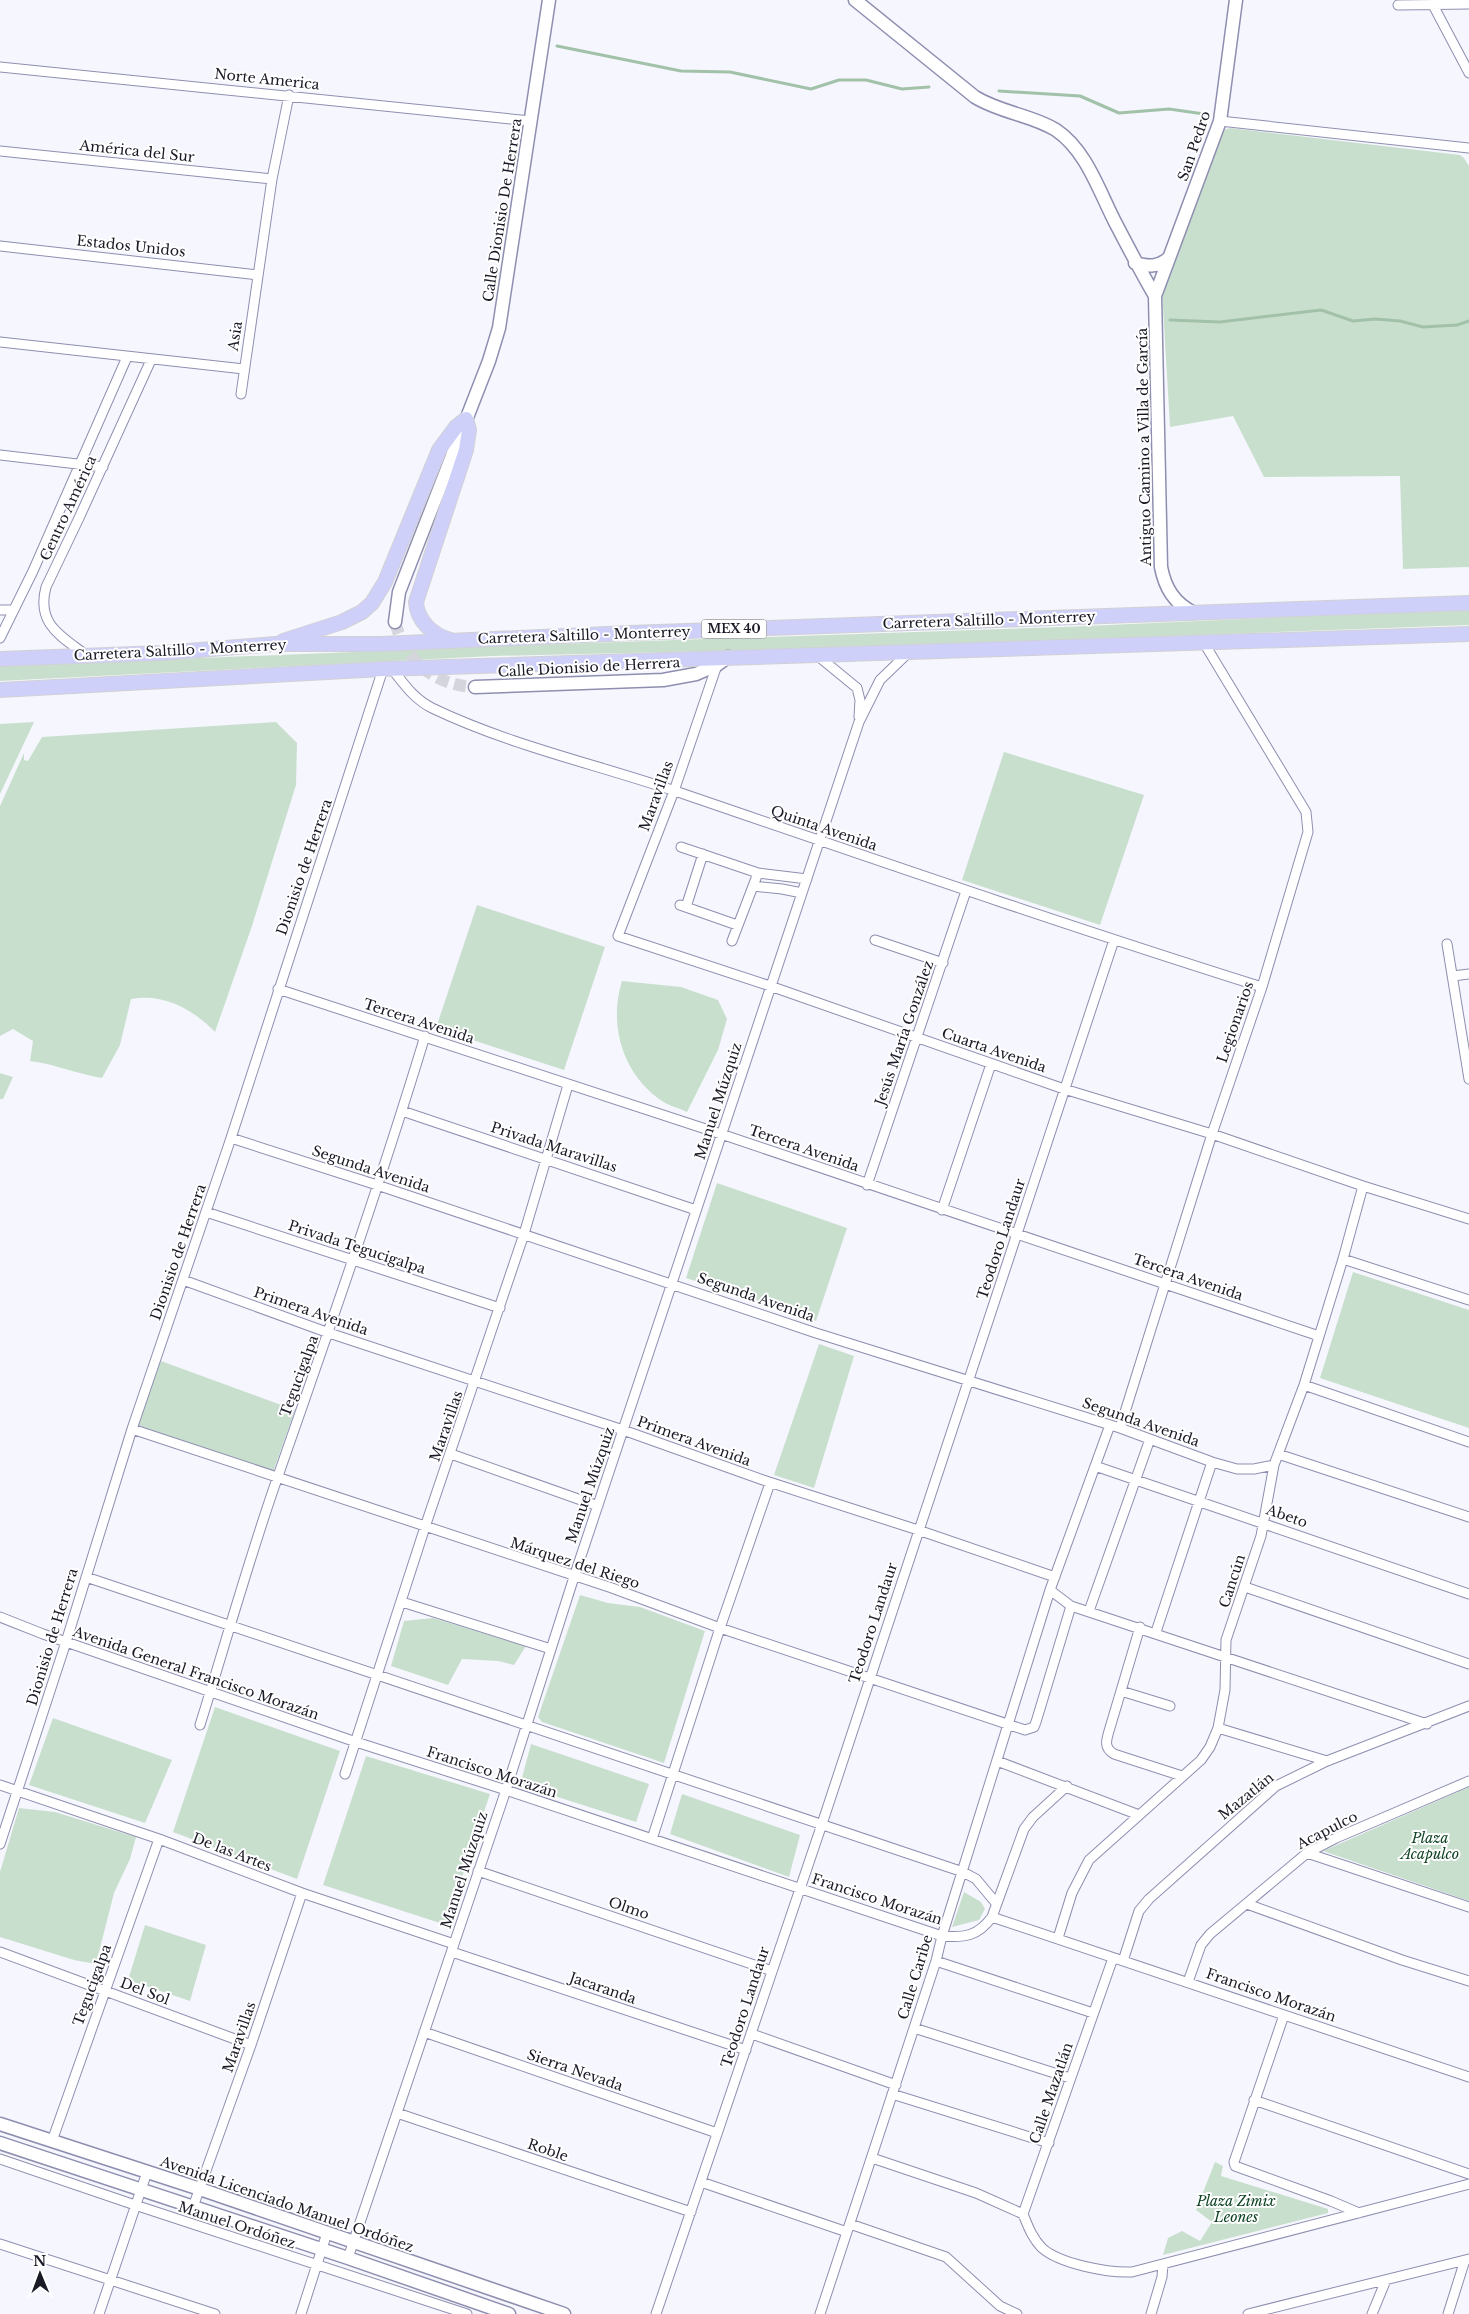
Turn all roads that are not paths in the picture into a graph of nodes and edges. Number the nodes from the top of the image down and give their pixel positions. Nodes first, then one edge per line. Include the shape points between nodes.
1 (549, 0) edge
2 (854, 0) edge
3 (1236, 0) edge
4 (1469, 4) edge
5 (1398, 5) dead end
6 (1433, 5) junction
7 (0, 66) edge
8 (1469, 73) edge
9 (289, 95) junction
10 (1220, 121) junction
11 (531, 122) junction
12 (1469, 148) edge
13 (0, 152) edge
14 (272, 179) junction
15 (0, 246) edge
16 (1169, 258) junction
17 (1135, 263) junction
18 (258, 275) junction
19 (1155, 296) junction
20 (0, 342) edge
21 (127, 357) junction
22 (151, 360) junction
23 (244, 369) junction
24 (241, 394) dead end
25 (466, 419) junction
26 (0, 454) edge
27 (79, 462) junction
28 (103, 467) junction
29 (1469, 603) edge
30 (0, 610) edge
31 (14, 610) junction
32 (1194, 613) junction
33 (395, 622) tunnel mouth
34 (1469, 634) edge
35 (0, 638) edge
36 (455, 640) junction
37 (1204, 643) junction
38 (275, 644) junction
39 (908, 653) junction
40 (86, 655) junction
41 (818, 656) junction
42 (0, 659) edge
43 (723, 661) junction
44 (388, 669) junction
45 (476, 687) tunnel mouth
46 (0, 690) edge
47 (859, 722) junction
48 (674, 791) junction
49 (820, 842) junction
50 (681, 847) dead end
51 (703, 854) junction
52 (758, 872) junction
53 (807, 880) junction
54 (753, 886) junction
55 (966, 891) junction
56 (802, 893) junction
57 (737, 925) junction
58 (618, 936) joint
59 (875, 940) dead end
60 (1114, 940) junction
61 (732, 941) dead end
62 (1447, 944) dead end
63 (943, 963) junction
64 (1469, 974) edge
65 (1453, 976) junction
66 (770, 986) junction
67 (1262, 986) junction
68 (278, 989) junction
69 (425, 1036) junction
70 (918, 1038) junction
71 (1466, 1043) edge
72 (991, 1064) junction
73 (1469, 1079) edge
74 (568, 1086) junction
75 (1064, 1089) junction
76 (402, 1111) junction
77 (721, 1134) junction
78 (1212, 1134) junction
79 (230, 1138) junction
80 (546, 1160) junction
81 (377, 1184) junction
82 (867, 1185) junction
83 (1363, 1186) junction
84 (696, 1210) junction
85 (942, 1210) junction
86 (206, 1212) junction
87 (1469, 1219) edge
88 (524, 1234) junction
89 (1018, 1235) junction
90 (1344, 1258) junction
91 (353, 1259) junction
92 (183, 1280) junction
93 (672, 1283) junction
94 (1164, 1283) junction
95 (1469, 1300) edge
96 (500, 1308) junction
97 (329, 1333) junction
98 (1319, 1336) junction
99 (969, 1381) junction
100 (476, 1382) junction
101 (1304, 1384) junction
102 (1110, 1425) junction
103 (1120, 1428) junction
104 (132, 1429) junction
105 (623, 1430) junction
106 (1150, 1439) junction
107 (1469, 1442) edge
108 (450, 1454) junction
109 (1278, 1454) junction
110 (1212, 1462) junction
111 (1274, 1465) junction
112 (1095, 1466) junction
113 (277, 1477) junction
114 (1137, 1479) junction
115 (770, 1483) junction
116 (1200, 1501) junction
117 (598, 1506) junction
118 (1469, 1517) edge
119 (1262, 1522) junction
120 (425, 1527) junction
121 (918, 1530) junction
122 (86, 1577) junction
123 (574, 1577) junction
124 (1055, 1578) junction
125 (1245, 1586) junction
126 (1050, 1590) junction
127 (1469, 1594) edge
128 (402, 1602) junction
129 (1071, 1606) junction
130 (1088, 1611) junction
131 (0, 1617) edge
132 (229, 1626) junction
133 (1140, 1627) junction
134 (720, 1628) junction
135 (1156, 1632) junction
136 (66, 1642) junction
137 (551, 1650) junction
138 (1225, 1656) junction
139 (1469, 1664) edge
140 (377, 1675) junction
141 (869, 1676) junction
142 (1121, 1691) junction
143 (210, 1692) junction
144 (1170, 1706) dead end
145 (1469, 1706) edge
146 (1009, 1724) junction
147 (1427, 1724) junction
148 (200, 1725) dead end
149 (527, 1725) junction
150 (1218, 1728) junction
151 (356, 1742) junction
152 (997, 1761) junction
153 (1327, 1761) junction
154 (675, 1773) junction
155 (345, 1774) dead end
156 (1182, 1776) junction
157 (1469, 1781) edge
158 (0, 1784) edge
159 (1067, 1786) junction
160 (506, 1790) junction
161 (18, 1791) junction
162 (1139, 1814) junction
163 (822, 1824) junction
164 (159, 1839) junction
165 (652, 1839) junction
166 (0, 1844) edge
167 (1307, 1853) junction
168 (478, 1871) junction
169 (962, 1872) junction
170 (800, 1888) junction
171 (302, 1893) junction
172 (996, 1903) junction
173 (1247, 1904) junction
174 (1469, 1907) edge
175 (992, 1917) junction
176 (942, 1936) junction
177 (1058, 1938) junction
178 (453, 1948) junction
179 (0, 1952) edge
180 (1113, 1958) junction
181 (936, 1961) junction
182 (1123, 1961) junction
183 (772, 1971) junction
184 (1469, 1981) edge
185 (1188, 1982) junction
186 (105, 1990) junction
187 (1093, 2013) junction
188 (1284, 2015) junction
189 (914, 2028) junction
190 (424, 2032) junction
191 (752, 2034) junction
192 (251, 2045) junction
193 (746, 2050) junction
194 (1469, 2077) edge
195 (1070, 2078) junction
196 (896, 2085) junction
197 (892, 2094) junction
198 (1254, 2100) junction
199 (396, 2114) junction
200 (0, 2124) edge
201 (717, 2133) junction
202 (52, 2141) junction
203 (0, 2143) edge
204 (1049, 2144) junction
205 (872, 2158) junction
206 (0, 2159) edge
207 (147, 2172) junction
208 (1469, 2174) edge
209 (701, 2182) junction
210 (1469, 2184) edge
211 (200, 2189) junction
212 (140, 2190) junction
213 (135, 2205) junction
214 (192, 2207) junction
215 (691, 2212) junction
216 (1023, 2214) junction
217 (1359, 2214) junction
218 (848, 2228) junction
219 (327, 2233) junction
220 (354, 2242) junction
221 (0, 2244) edge
222 (322, 2250) junction
223 (348, 2258) junction
224 (1467, 2260) edge
225 (1163, 2264) junction
226 (318, 2265) junction
227 (110, 2279) junction
228 (1386, 2280) junction
229 (509, 2296) junction
230 (505, 2313) edge
231 (99, 2314) edge
232 (215, 2314) edge
233 (301, 2314) edge
234 (467, 2314) edge
235 (564, 2314) edge
236 (656, 2314) edge
237 (820, 2314) edge
238 (1017, 2314) edge
239 (1152, 2314) edge
240 (1248, 2314) edge
241 (1372, 2314) edge
242 (1448, 2314) edge

1 - 11 main road, Calle Dionisio De Herrera
2 - 17 main road via 975,97 989,106 1055,130 1070,141 1088,169
3 - 10 main road, San Pedro
4 - 6 street
5 - 6 street
6 - 8 street
7 - 9 street, Norte America
9 - 11 street, Norte America
9 - 14 street, Asia
10 - 12 street
10 - 16 main road, San Pedro
11 - 25 main road, Calle Dionisio De Herrera via 499,328
13 - 14 street, América del Sur
14 - 18 street, Asia
15 - 18 street, Estados Unidos
16 - 17 main road via 1159,265
16 - 19 main road, San Pedro
17 - 19 main road
18 - 23 street, Asia
19 - 32 main road, Antiguo Camino a Villa de García via 1161,567 1169,591 1182,606
20 - 21 street, Asia
21 - 22 street, Asia
21 - 27 street, Centro América
22 - 23 street, Asia
22 - 28 street, Centro América
23 - 24 street
25 - 33 main road via 399,592
25 - 36 main road via 466,450 416,602 416,611 428,627 438,635
25 - 38 main road via 439,450 385,582 372,603 342,622
26 - 27 street
27 - 28 street
27 - 31 street, Centro América
28 - 40 street, Centro América via 43,598 49,624
29 - 32 main road, Carretera Saltillo - Monterrey / MEX 40
30 - 31 street
31 - 35 street, Centro América
32 - 36 main road, Carretera Saltillo - Monterrey / MEX 40
34 - 37 main road, Carretera Saltillo - Monterrey / MEX 40
36 - 38 main road, Carretera Saltillo - Monterrey / MEX 40
37 - 39 main road, Carretera Saltillo - Monterrey / MEX 40
37 - 67 street, Legionarios via 1306,812 1308,822 1306,841
38 - 40 main road, Carretera Saltillo - Monterrey / MEX 40
39 - 41 main road, Carretera Saltillo - Monterrey / MEX 40
39 - 47 street, Manuel Múzquiz via 880,680
40 - 42 main road, Carretera Saltillo - Monterrey / MEX 40
41 - 43 main road, Carretera Saltillo - Monterrey / MEX 40
41 - 47 street, Manuel Múzquiz via 857,688
43 - 44 main road, Carretera Saltillo - Monterrey / MEX 40
43 - 45 main road, Calle Dionisio de Herrera via 685,677 662,680
43 - 48 street, Maravillas
44 - 46 main road, Carretera Saltillo - Monterrey / MEX 40
44 - 48 street, Quinta Avenida via 418,699 432,708 522,743
44 - 68 street, Dionisio de Herrera
47 - 49 street, Manuel Múzquiz
48 - 49 street, Quinta Avenida
48 - 58 street, Maravillas
49 - 53 street, Manuel Múzquiz
49 - 55 street, Quinta Avenida
50 - 51 street
51 - 52 street
51 - 57 street via 683,906
52 - 53 street
52 - 54 street
53 - 56 street, Manuel Múzquiz
54 - 56 street
54 - 57 street
55 - 60 street, Quinta Avenida
55 - 63 street, Jesús María González
56 - 66 street, Manuel Múzquiz
57 - 61 street
58 - 66 street, Cuarta Avenida
59 - 63 street
60 - 67 street, Quinta Avenida
60 - 75 street, Teodoro Landaur
62 - 65 street
63 - 70 street, Jesús María González
64 - 65 street
65 - 71 street
66 - 70 street, Cuarta Avenida
66 - 77 street, Manuel Múzquiz
67 - 78 street, Legionarios
68 - 69 street, Tercera Avenida
68 - 79 street, Dionisio de Herrera
69 - 74 street, Tercera Avenida
69 - 76 street, Tegucigalpa
70 - 72 street, Cuarta Avenida
70 - 82 street, Jesús María González
71 - 73 street
72 - 75 street, Cuarta Avenida
72 - 85 street
74 - 77 street, Tercera Avenida
74 - 80 street, Maravillas
75 - 78 street, Cuarta Avenida
75 - 89 street, Teodoro Landaur
76 - 80 street, Privada Maravillas
76 - 81 street, Tegucigalpa
77 - 82 street, Tercera Avenida
77 - 84 street, Manuel Múzquiz
78 - 83 street, Cuarta Avenida
78 - 94 street, Legionarios
79 - 81 street, Segunda Avenida
79 - 86 street, Dionisio de Herrera
80 - 84 street, Privada Maravillas
80 - 88 street, Maravillas
81 - 88 street, Segunda Avenida
81 - 91 street, Tegucigalpa
82 - 85 street, Tercera Avenida
83 - 87 street, Cuarta Avenida
83 - 90 street, Cancún
84 - 93 street, Manuel Múzquiz
85 - 89 street, Tercera Avenida
86 - 91 street, Privada Tegucigalpa
86 - 92 street, Dionisio de Herrera
88 - 93 street, Segunda Avenida
88 - 96 street, Maravillas
89 - 94 street, Tercera Avenida
89 - 99 street, Teodoro Landaur
90 - 95 street
90 - 98 street, Cancún
91 - 96 street, Privada Tegucigalpa
91 - 97 street, Tegucigalpa
92 - 97 street, Primera Avenida
92 - 104 street, Dionisio de Herrera
93 - 99 street, Segunda Avenida
93 - 105 street, Manuel Múzquiz
94 - 98 street, Tercera Avenida
94 - 103 street, Legionarios
96 - 100 street, Maravillas
97 - 100 street, Primera Avenida
97 - 113 street, Tegucigalpa
98 - 101 street, Cancún
99 - 102 street, Segunda Avenida
99 - 121 street, Teodoro Landaur
100 - 105 street, Primera Avenida
100 - 108 street, Maravillas
101 - 107 street
101 - 109 street, Cancún
102 - 103 street, Segunda Avenida
102 - 112 street, Calle Caribe
103 - 106 street, Segunda Avenida
104 - 113 street, Márquez del Riego
104 - 122 street, Dionisio de Herrera
105 - 115 street, Primera Avenida
105 - 117 street, Manuel Múzquiz
106 - 110 street, Segunda Avenida
106 - 114 street
108 - 117 street
108 - 120 street, Maravillas
109 - 111 street, Cancún
109 - 118 street
110 - 111 street, Segunda Avenida via 1237,1469
110 - 116 street
111 - 119 street, Cancún
112 - 114 street, Abeto
112 - 124 street, Calle Caribe
113 - 120 street, Márquez del Riego
113 - 132 street, Tegucigalpa
114 - 116 street, Abeto
114 - 130 street
115 - 121 street, Primera Avenida
115 - 134 street
116 - 119 street, Abeto
116 - 135 street
117 - 123 street, Manuel Múzquiz
119 - 125 street, Cancún via 1261,1536
119 - 127 street, Abeto
120 - 123 street, Márquez del Riego
120 - 128 street, Maravillas
121 - 124 street, Primera Avenida
121 - 141 street, Teodoro Landaur
122 - 132 street
122 - 136 street, Dionisio de Herrera
123 - 134 street, Márquez del Riego
123 - 137 street, Manuel Múzquiz
124 - 126 street, Calle Caribe
125 - 138 street, Cancún via 1226,1640
125 - 139 street
126 - 129 street
126 - 146 street, Calle Caribe
128 - 137 street
128 - 140 street, Maravillas
129 - 130 street
129 - 146 street, Márquez del Riego via 1034,1727 1025,1730
130 - 133 street
131 - 136 street, Avenida General Francisco Morazán
132 - 140 street
132 - 143 street, Tegucigalpa
133 - 135 street
133 - 142 street
134 - 141 street, Márquez del Riego
134 - 154 street
135 - 138 street
136 - 143 street, Avenida General Francisco Morazán
136 - 161 street, Dionisio de Herrera
137 - 149 street, Manuel Múzquiz
138 - 147 street
138 - 150 street, Cancún via 1225,1690
140 - 149 street
140 - 151 street, Maravillas
141 - 146 street, Márquez del Riego
141 - 163 street, Teodoro Landaur
142 - 144 street
142 - 156 street via 1108,1731 1108,1751
143 - 148 street, Tegucigalpa
143 - 151 street, Avenida General Francisco Morazán
145 - 147 street, Mazatlán
146 - 152 street, Calle Caribe
147 - 153 street, Mazatlán
149 - 154 street
149 - 160 street, Manuel Múzquiz
150 - 153 street
150 - 156 street, Cancún via 1201,1760
151 - 155 street, Maravillas
151 - 160 street, Francisco Morazán
152 - 159 street
152 - 169 street, Calle Caribe
153 - 182 street, Mazatlán via 1276,1786 1148,1899 1139,1911
154 - 163 street
154 - 165 street
156 - 162 street, Cancún
157 - 167 street, Acapulco
158 - 161 street, De las Artes
159 - 162 street
159 - 172 street via 1024,1829
160 - 165 street, Francisco Morazán
160 - 168 street, Manuel Múzquiz
161 - 164 street, De las Artes
161 - 166 street, Dionisio de Herrera
162 - 177 street, Cancún via 1089,1860 1072,1893
163 - 169 street
163 - 170 street, Teodoro Landaur
164 - 171 street, De las Artes
164 - 186 street, Tegucigalpa
165 - 170 street, Francisco Morazán
167 - 173 street, Acapulco
167 - 174 street
168 - 178 street, Manuel Múzquiz
168 - 183 street, Olmo
169 - 172 street via 976,1879
169 - 176 street, Calle Caribe
170 - 176 street, Francisco Morazán
170 - 183 street, Teodoro Landaur
171 - 178 street, De las Artes
171 - 192 street, Maravillas
172 - 175 street
173 - 184 street
173 - 185 street, Acapulco via 1201,1945
175 - 176 street, Francisco Morazán via 982,1930 968,1935
175 - 177 street, Francisco Morazán
176 - 181 street, Calle Caribe
177 - 180 street, Francisco Morazán
178 - 190 street, Manuel Múzquiz
178 - 193 street, Jacaranda
179 - 186 street, Del Sol
180 - 182 street, Francisco Morazán
180 - 187 street, Calle Mazatlán
181 - 187 street
181 - 189 street, Calle Caribe
182 - 185 street, Francisco Morazán
183 - 191 street, Teodoro Landaur
185 - 188 street, Francisco Morazán
186 - 192 street, Del Sol
186 - 202 street, Tegucigalpa
187 - 195 street, Calle Mazatlán
188 - 194 street, Francisco Morazán
188 - 198 street
189 - 195 street
189 - 196 street, Calle Caribe
190 - 199 street, Manuel Múzquiz
190 - 201 street, Sierra Nevada
191 - 193 street, Teodoro Landaur
191 - 196 street
192 - 211 street, Maravillas
193 - 201 street, Teodoro Landaur
195 - 204 street, Calle Mazatlán
196 - 197 street, Calle Caribe
197 - 204 street
197 - 205 street, Calle Caribe
198 - 208 street
198 - 217 street via 1235,2166 1331,2200
199 - 215 street, Roble
199 - 220 street, Manuel Múzquiz
200 - 202 main road, Avenida Licenciado Manuel Ordóñez
201 - 209 street, Teodoro Landaur
202 - 207 main road, Avenida Licenciado Manuel Ordóñez
203 - 212 main road
204 - 216 street, Calle Mazatlán
205 - 216 street via 976,2193
205 - 218 street, Calle Caribe
206 - 213 street, Manuel Ordóñez
207 - 211 main road, Avenida Licenciado Manuel Ordóñez
207 - 212 street
209 - 215 street, Teodoro Landaur
209 - 218 street
210 - 217 street
211 - 214 street, Maravillas
211 - 219 main road, Avenida Licenciado Manuel Ordóñez
212 - 213 street
212 - 214 main road
213 - 226 street, Manuel Ordóñez
213 - 227 street
214 - 222 main road
215 - 236 street, Teodoro Landaur
216 - 225 street via 1032,2237 1051,2255 1115,2273
217 - 225 street
218 - 237 street, Calle Caribe
218 - 238 street via 946,2257 1000,2306
219 - 220 main road, Avenida Licenciado Manuel Ordóñez
219 - 222 street
220 - 223 street, Manuel Múzquiz
220 - 229 main road, Avenida Licenciado Manuel Ordóñez
221 - 227 street
222 - 223 main road
222 - 226 street
223 - 230 main road
224 - 228 street
224 - 242 street
225 - 239 street
226 - 233 street
226 - 234 street, Manuel Ordóñez
227 - 231 street
227 - 232 street
228 - 240 street
228 - 241 street
229 - 230 street
229 - 235 main road, Avenida Licenciado Manuel Ordóñez

